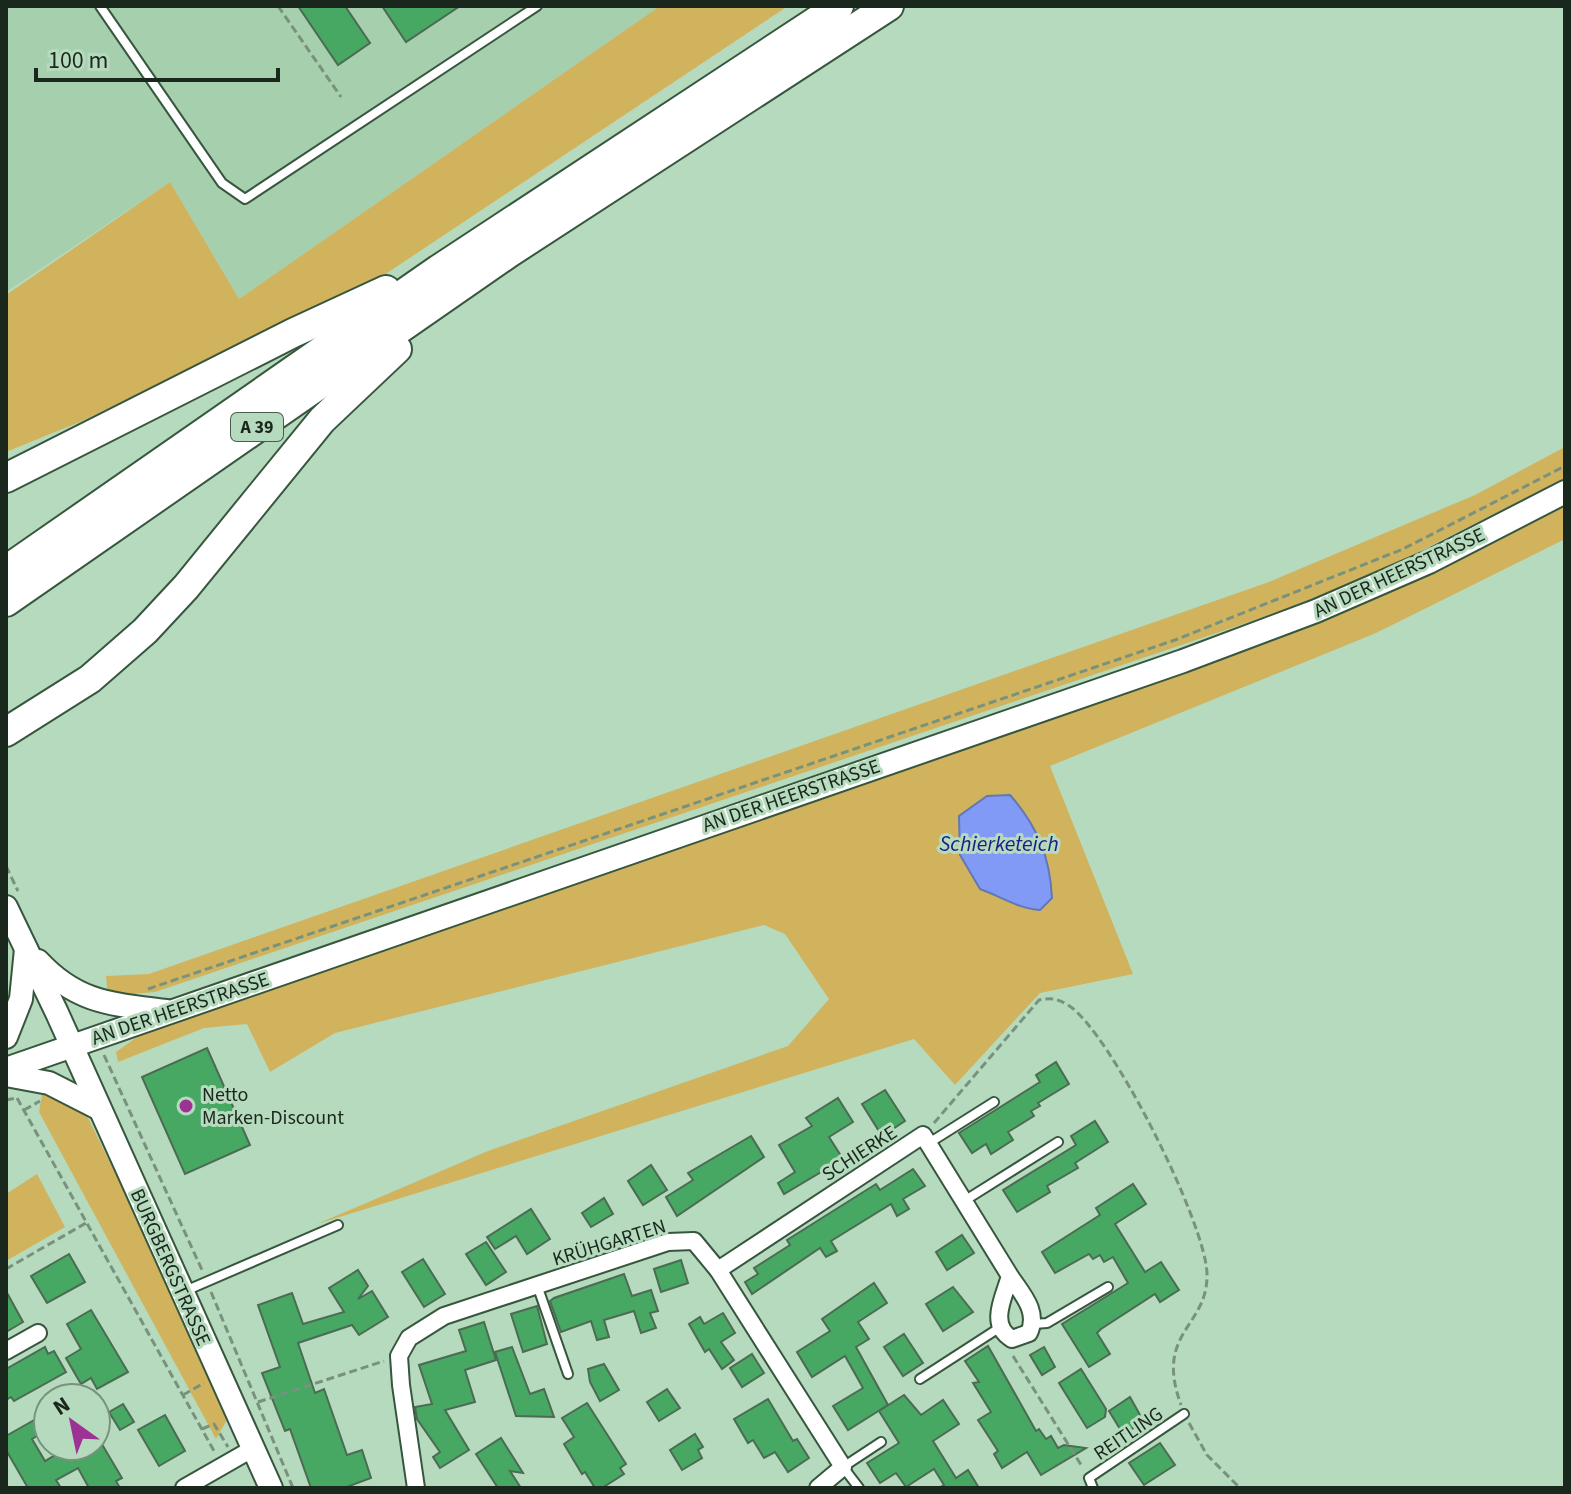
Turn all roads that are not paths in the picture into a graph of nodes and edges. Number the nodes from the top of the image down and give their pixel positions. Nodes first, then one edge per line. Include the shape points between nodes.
1 (100, 6) edge
2 (537, 6) edge
3 (839, 6) edge
4 (889, 6) edge
5 (509, 253) junction
6 (439, 269) junction
7 (6, 478) edge
8 (1565, 492) edge
9 (6, 570) edge
10 (6, 602) edge
11 (6, 732) edge
12 (13, 901) edge
13 (27, 948) junction
14 (169, 1011) junction
15 (6, 1037) edge
16 (71, 1046) junction
17 (6, 1069) edge
18 (6, 1075) edge
19 (994, 1102) dead end
20 (98, 1108) junction
21 (925, 1139) junction
22 (1058, 1142) dead end
23 (964, 1201) junction
24 (338, 1225) dead end
25 (718, 1270) junction
26 (1010, 1276) junction
27 (537, 1285) junction
28 (1108, 1287) dead end
29 (184, 1291) junction
30 (1034, 1324) junction
31 (38, 1333) dead end
32 (1005, 1334) junction
33 (6, 1351) edge
34 (568, 1374) dead end
35 (920, 1379) dead end
36 (1184, 1414) road end
37 (881, 1442) dead end
38 (254, 1448) junction
39 (843, 1467) junction
40 (184, 1488) edge
41 (271, 1488) edge
42 (416, 1488) edge
43 (818, 1488) edge
44 (859, 1488) edge
45 (1093, 1488) edge

1 - 2 lane via 222,183 245,199
3 - 6 highway, A 39
4 - 5 highway, A 39
5 - 10 highway, A 39
5 - 11 highway via 322,420 186,587 129,647 51,706
6 - 7 highway via 293,333
6 - 9 highway, A 39
8 - 14 street, AN DER HEERSTRASSE via 1429,562 1227,644
12 - 13 street
13 - 14 street via 55,979 86,997
13 - 15 street via 21,999
13 - 16 street, BURGBERGSTRASSE
14 - 16 street, AN DER HEERSTRASSE
16 - 17 street, AN DER HEERSTRASSE
16 - 20 street, BURGBERGSTRASSE
18 - 20 street via 58,1086
19 - 21 lane
20 - 29 street, BURGBERGSTRASSE
21 - 23 street, SCHIERKE
21 - 25 street, SCHIERKE
22 - 23 lane
23 - 26 street, SCHIERKE
24 - 29 lane
25 - 27 street, KRÜHGARTEN via 694,1241 668,1242
25 - 39 street, KRÜHGARTEN
26 - 30 street, SCHIERKE via 1033,1312
26 - 32 street via 998,1318
27 - 34 lane
27 - 42 street, KRÜHGARTEN via 422,1326 409,1338 399,1356
28 - 30 lane via 1047,1323
29 - 38 street, BURGBERGSTRASSE
30 - 32 street via 1029,1333
31 - 33 street
32 - 35 lane
36 - 45 lane, REITLING via 1089,1478
37 - 39 lane
38 - 40 street
38 - 41 street, BURGBERGSTRASSE
39 - 43 street
39 - 44 lane

